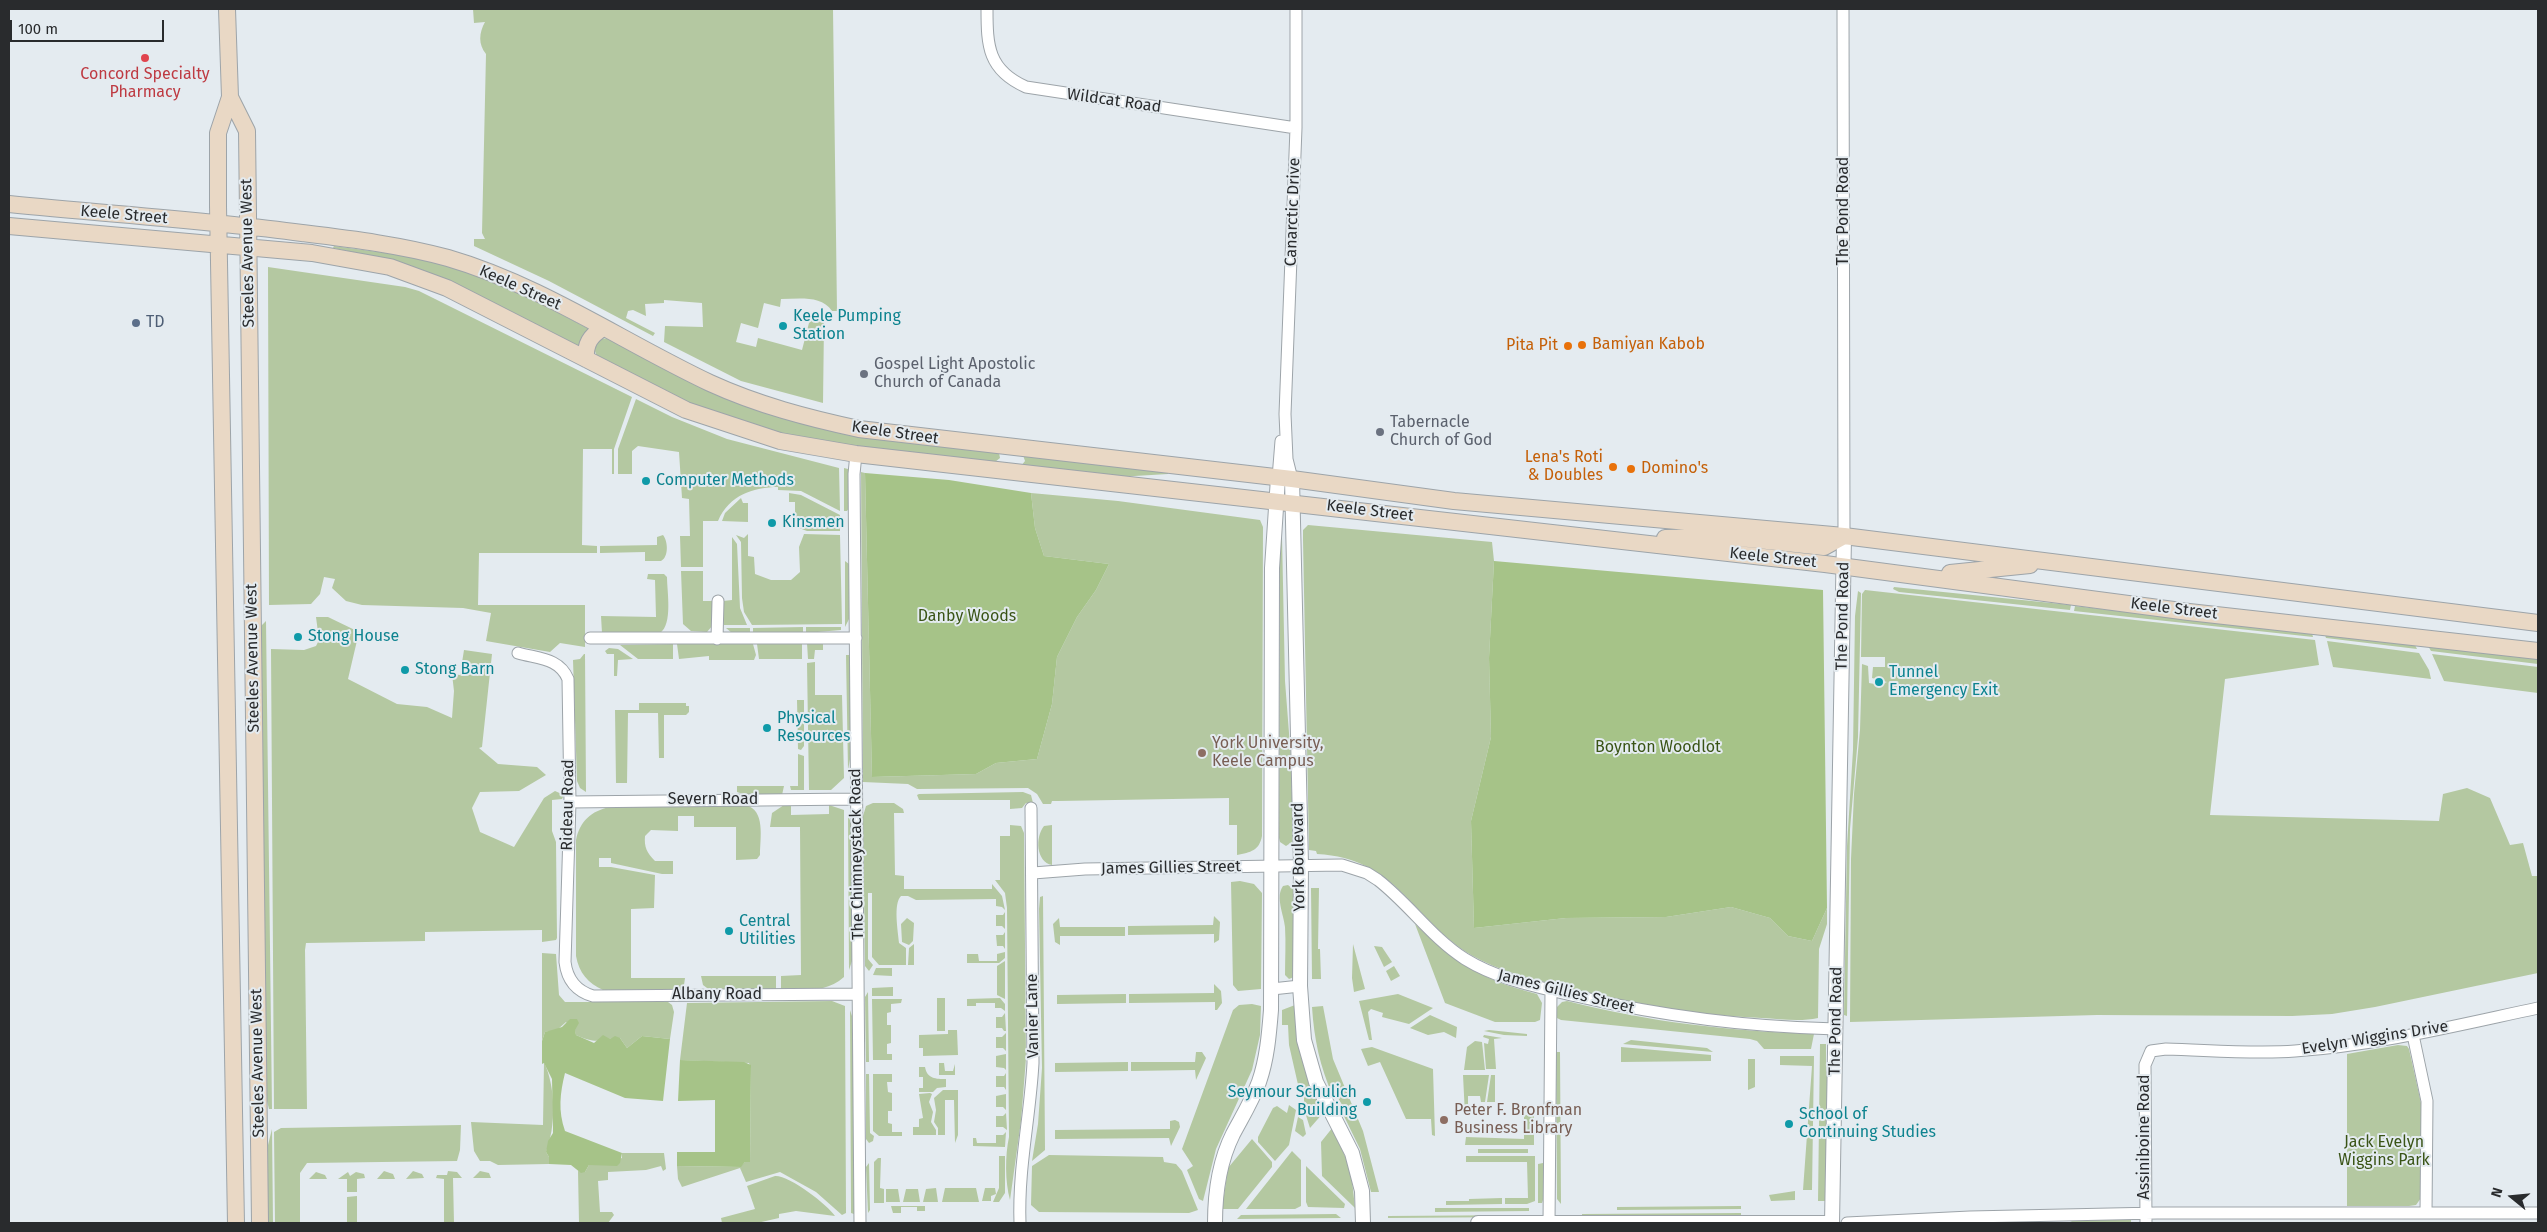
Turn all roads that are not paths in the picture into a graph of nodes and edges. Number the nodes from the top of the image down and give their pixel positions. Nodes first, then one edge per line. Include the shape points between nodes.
1 (227, 9) edge
2 (987, 9) edge
3 (1296, 9) edge
4 (1843, 9) edge
5 (230, 97) junction
6 (1296, 128) junction
7 (9, 204) edge
8 (219, 222) junction
9 (9, 226) edge
10 (248, 226) junction
11 (219, 244) junction
12 (247, 247) junction
13 (603, 328) junction
14 (586, 359) junction
15 (1010, 447) junction
16 (856, 454) junction
17 (1006, 471) junction
18 (1285, 479) junction
19 (1284, 501) junction
20 (1844, 536) junction
21 (1614, 540) junction
22 (2052, 562) junction
23 (1844, 566) junction
24 (718, 601) dead end
25 (2538, 623) edge
26 (590, 638) dead end
27 (856, 638) junction
28 (717, 639) junction
29 (2538, 651) edge
30 (518, 653) dead end
31 (856, 799) junction
32 (570, 802) junction
33 (1031, 808) dead end
34 (1300, 865) junction
35 (1272, 867) junction
36 (1033, 873) junction
37 (1300, 986) junction
38 (577, 988) joint
39 (1272, 989) junction
40 (1551, 990) junction
41 (858, 994) junction
42 (2538, 1008) edge
43 (1836, 1029) junction
44 (2413, 1035) junction
45 (2151, 1051) joint
46 (2426, 1213) junction
47 (2538, 1213) edge
48 (2146, 1218) edge
49 (2361, 1218) edge
50 (2493, 1218) edge
51 (1970, 1220) edge
52 (236, 1223) edge
53 (260, 1223) edge
54 (860, 1223) edge
55 (1020, 1223) edge
56 (1215, 1223) edge
57 (1362, 1223) edge
58 (1478, 1223) edge
59 (1549, 1223) edge
60 (1832, 1223) edge
61 (1846, 1223) edge

1 - 5 main road, Steeles Avenue West
2 - 6 street, Wildcat Road via 987,38 996,64 1014,82 1026,87
3 - 6 street, Canarctic Drive
4 - 20 street, The Pond Road
5 - 8 main road, Steeles Avenue West via 218,133
5 - 10 main road, Steeles Avenue West via 247,131
6 - 18 street, Canarctic Drive
7 - 8 main road, Keele Street
8 - 10 main road, Keele Street
8 - 11 main road, Steeles Avenue West
9 - 11 main road, Keele Street
10 - 12 main road, Steeles Avenue West
10 - 13 main road, Keele Street via 346,238 448,258 537,294
11 - 12 main road, Keele Street
11 - 52 main road, Steeles Avenue West
12 - 14 main road, Keele Street via 312,253 390,267 447,288
12 - 53 main road, Steeles Avenue West
13 - 14 main road via 590,339
13 - 15 main road, Keele Street via 710,383 781,410 859,429
14 - 16 main road, Keele Street via 658,397 721,423 780,441
15 - 17 main road via 1011,459
15 - 18 main road, Keele Street
16 - 17 main road, Keele Street
16 - 27 street, The Chimneystack Road
17 - 19 main road, Keele Street
18 - 19 street, York Boulevard
18 - 20 main road, Keele Street via 1454,501
19 - 21 main road, Keele Street
19 - 34 street, York Boulevard
19 - 35 street, York Boulevard via 1272,568
20 - 21 main road via 1824,547 1730,537
20 - 22 main road, Keele Street
20 - 23 street, The Pond Road
21 - 23 main road, Keele Street
22 - 23 main road via 1950,573 1862,563
22 - 25 main road, Keele Street
23 - 29 main road, Keele Street via 2189,612
23 - 43 street, The Pond Road
24 - 28 street
26 - 28 street
27 - 28 street
27 - 31 street, The Chimneystack Road
30 - 32 street, Rideau Road via 555,662 564,669 568,680
31 - 32 street, Severn Road
31 - 41 street, The Chimneystack Road
32 - 38 street, Rideau Road via 565,962 568,975
33 - 36 street, Vanier Lane
34 - 35 street, James Gillies Street
34 - 37 street, York Boulevard
34 - 40 street, James Gillies Street via 1342,865 1367,873 1390,889 1464,958 1501,976
35 - 36 street, James Gillies Street via 1085,869
35 - 39 street, York Boulevard
36 - 55 street, Vanier Lane via 1033,1063 1021,1160
37 - 39 street
37 - 57 street, York Boulevard via 1304,1040 1316,1082 1352,1153 1362,1191
38 - 41 street, Albany Road via 593,996
39 - 56 street, York Boulevard via 1265,1061 1219,1172
40 - 43 street, James Gillies Street via 1677,1017
40 - 59 street
41 - 54 street, The Chimneystack Road
42 - 44 street, Evelyn Wiggins Drive
43 - 60 street, The Pond Road
44 - 45 street, Evelyn Wiggins Drive via 2293,1051
44 - 46 street via 2427,1101
45 - 48 street, Assiniboine Road via 2145,1065
46 - 49 street
46 - 50 street
47 - 50 street
48 - 49 street
48 - 51 street
51 - 61 street
58 - 59 street
59 - 60 street
60 - 61 street

